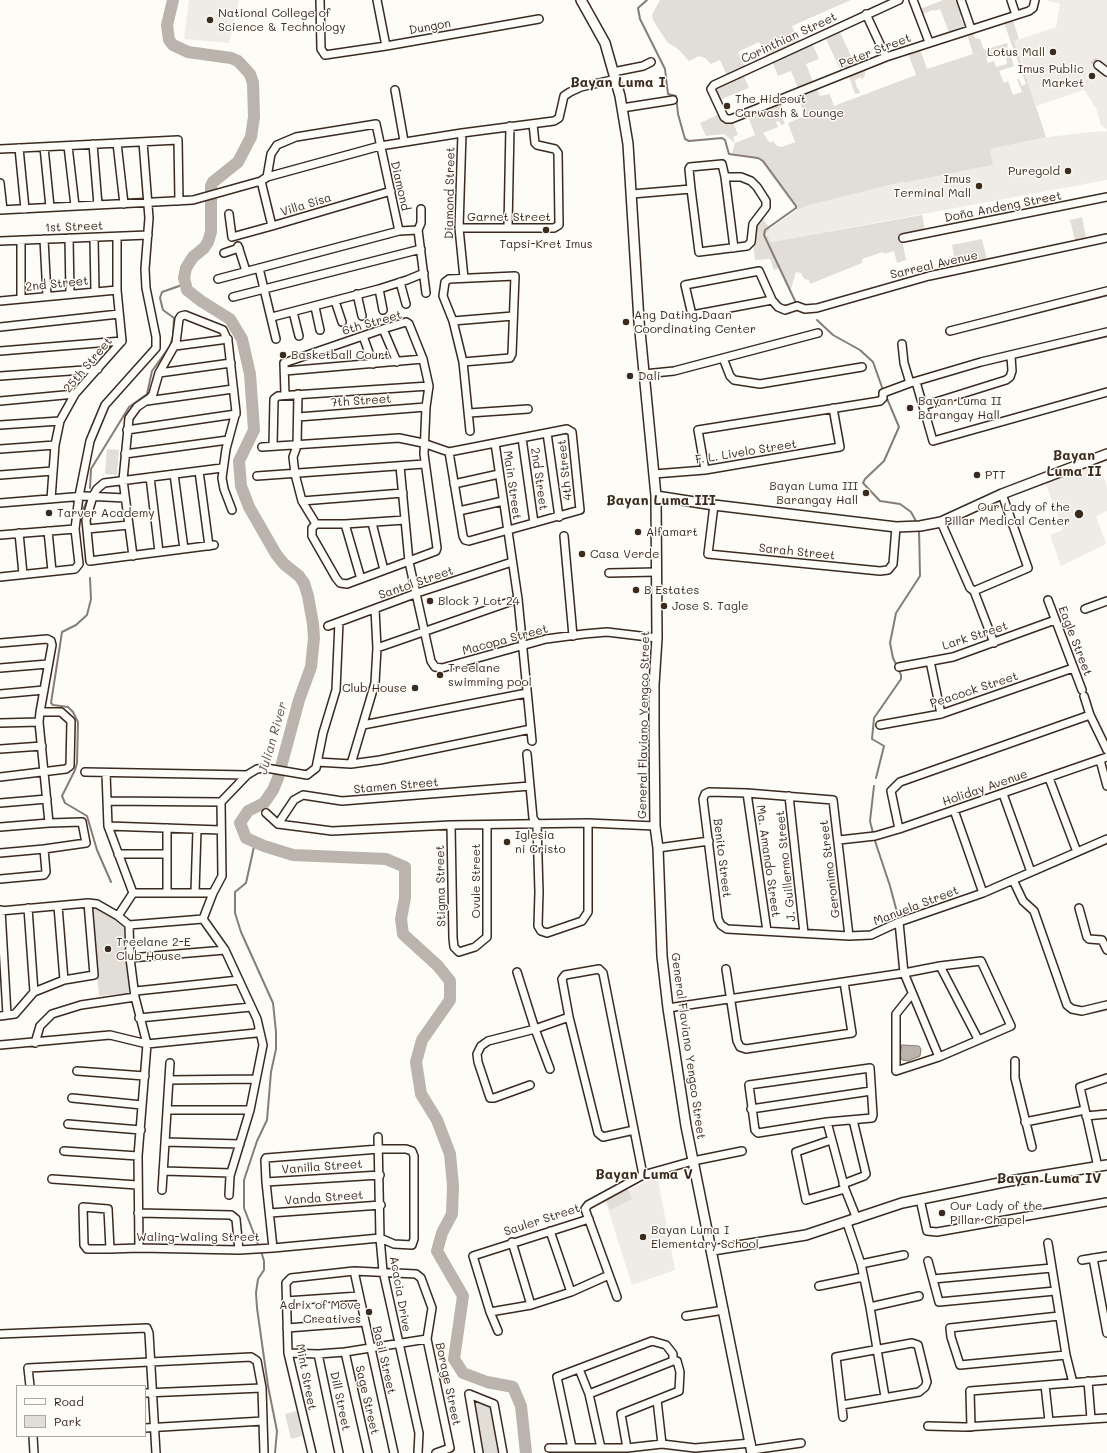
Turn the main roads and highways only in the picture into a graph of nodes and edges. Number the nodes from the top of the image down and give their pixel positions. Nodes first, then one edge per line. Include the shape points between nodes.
1 (581, 0) edge
2 (1107, 454) edge
3 (656, 496) junction
4 (1102, 1166) edge
5 (713, 1250) junction
6 (752, 1449) edge

1 - 3 main road, General Flaviano Yengco Street via 606,43 628,144 635,262
2 - 3 main road via 1002,494 941,522 920,526 896,527
3 - 5 main road, General Flaviano Yengco Street via 657,638 654,692 655,826 659,912 668,1008 693,1161
4 - 5 main road via 920,1199 800,1237
5 - 6 main road, General Flaviano Yengco Street

